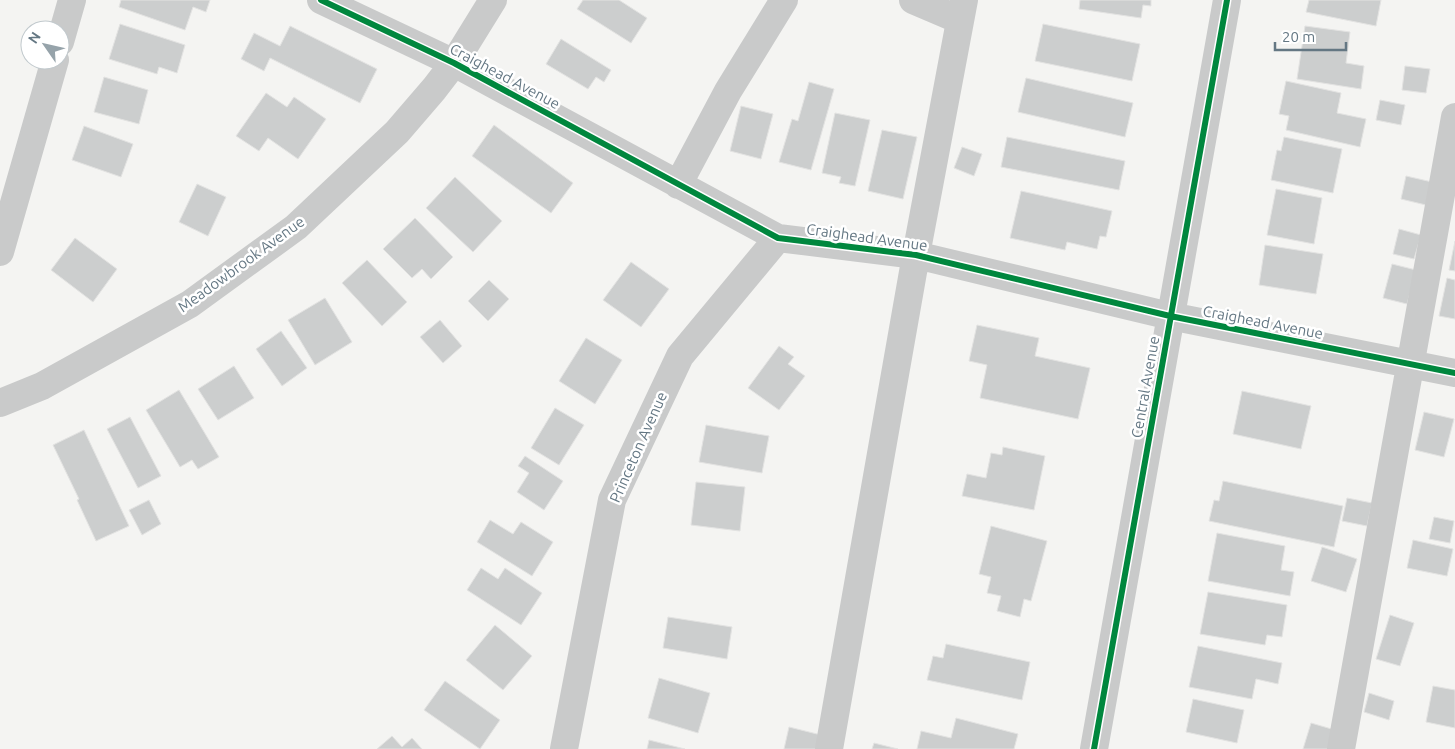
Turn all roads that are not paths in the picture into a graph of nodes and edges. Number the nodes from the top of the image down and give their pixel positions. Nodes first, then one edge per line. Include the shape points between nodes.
1 (72, 0) edge
2 (321, 0) edge
3 (493, 0) edge
4 (784, 0) edge
5 (913, 0) edge
6 (1227, 0) edge
7 (962, 10) edge
8 (66, 20) edge
9 (454, 63) junction
10 (52, 70) edge
11 (1455, 117) edge
12 (678, 185) junction
13 (778, 238) junction
14 (0, 252) edge
15 (916, 255) junction
16 (1170, 316) junction
17 (1410, 364) junction
18 (1455, 373) edge
19 (0, 403) edge
20 (564, 749) edge
21 (829, 749) edge
22 (1094, 749) edge
23 (1341, 749) edge

1 - 8 street
2 - 9 street, Craighead Avenue
3 - 9 street, Meadowbrook Avenue
4 - 12 street via 728,91
5 - 7 street
6 - 16 street, Central Avenue
7 - 15 street
9 - 12 street, Craighead Avenue
9 - 19 street, Meadowbrook Avenue via 397,132 296,227 190,304 42,386
10 - 14 street
11 - 17 street
12 - 13 street, Craighead Avenue
13 - 15 street, Craighead Avenue
13 - 20 street, Princeton Avenue via 680,356 612,500
15 - 16 street, Craighead Avenue
15 - 21 street
16 - 17 street, Craighead Avenue
16 - 22 street, Central Avenue
17 - 18 street, Craighead Avenue
17 - 23 street

